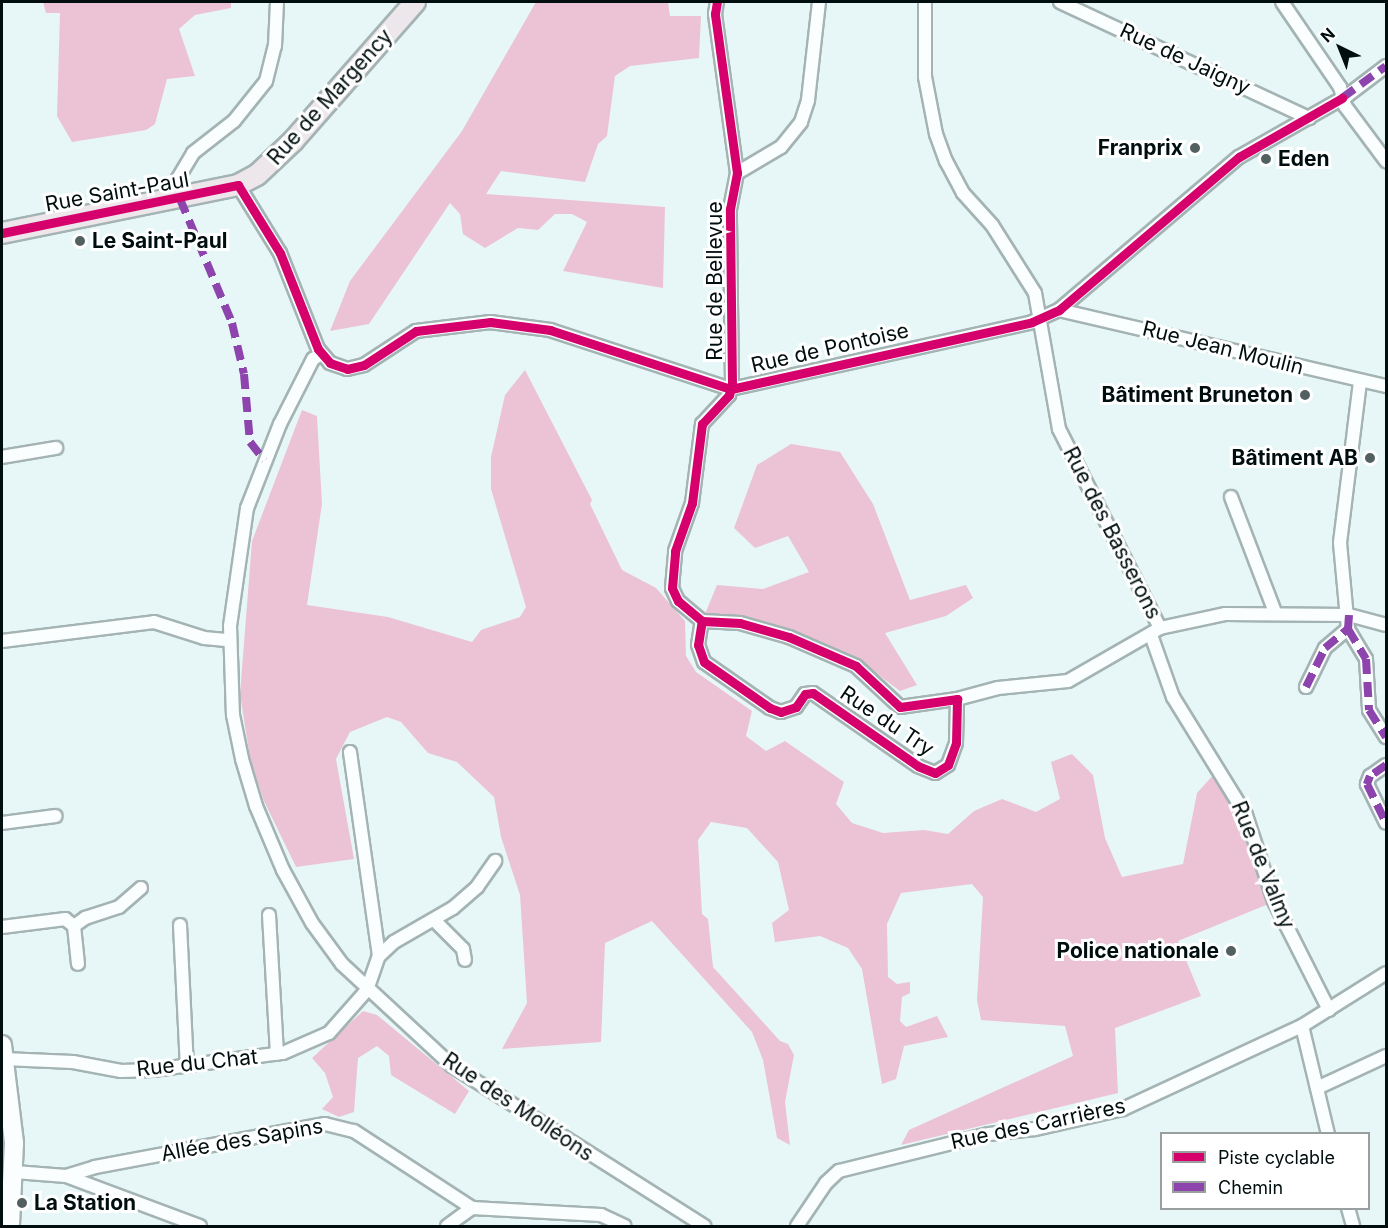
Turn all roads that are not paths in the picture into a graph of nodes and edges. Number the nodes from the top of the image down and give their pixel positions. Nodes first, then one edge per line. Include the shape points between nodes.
1 (277, 2) edge
2 (415, 2) edge
3 (717, 2) edge
4 (819, 2) edge
5 (925, 2) edge
6 (1060, 2) edge
7 (1282, 2) edge
8 (1386, 66) edge
9 (1342, 98) junction
10 (1309, 118) junction
11 (1386, 161) edge
12 (737, 174) junction
13 (238, 185) junction
14 (175, 200) junction
15 (2, 233) edge
16 (1088, 288) junction
17 (1059, 310) junction
18 (1086, 315) junction
19 (1038, 319) junction
20 (322, 354) junction
21 (1360, 382) junction
22 (1386, 386) edge
23 (731, 389) junction
24 (56, 448) dead end
25 (2, 457) edge
26 (1231, 497) dead end
27 (1275, 612) junction
28 (1349, 615) junction
29 (702, 621) junction
30 (1386, 625) edge
31 (1348, 629) junction
32 (1156, 631) junction
33 (229, 640) junction
34 (2, 641) edge
35 (1306, 687) dead end
36 (957, 699) junction
37 (1386, 737) edge
38 (350, 752) dead end
39 (1386, 765) edge
40 (56, 816) dead end
41 (2, 823) edge
42 (1386, 823) edge
43 (495, 861) dead end
44 (141, 888) dead end
45 (269, 915) dead end
46 (434, 920) junction
47 (180, 925) dead end
48 (74, 926) junction
49 (2, 927) edge
50 (380, 956) junction
51 (465, 960) dead end
52 (78, 964) dead end
53 (1386, 973) edge
54 (368, 990) junction
55 (1329, 1010) junction
56 (1302, 1026) junction
57 (3, 1052) edge
58 (278, 1054) junction
59 (1386, 1056) edge
60 (187, 1066) junction
61 (1317, 1088) junction
62 (1328, 1132) edge
63 (15, 1172) junction
64 (66, 1176) junction
65 (472, 1208) junction
66 (1348, 1210) edge
67 (682, 1221) edge
68 (10, 1227) edge
69 (200, 1227) edge
70 (447, 1227) edge
71 (625, 1227) edge
72 (704, 1227) edge
73 (797, 1227) edge
74 (1353, 1227) edge

1 - 14 street via 276,46 266,81 234,121 193,153 177,180
2 - 13 main road, Rue de Margency via 292,141 257,175
3 - 12 street via 715,14
4 - 12 street, Rue de Bellevue via 808,100 801,122 781,147
5 - 19 street, Rue des Basserons via 925,76 936,134 963,193 1019,263 1035,293
6 - 10 street, Rue de Jaigny
7 - 9 street via 1340,87
8 - 9 street, Rue de Pontoise
9 - 10 street, Rue de Pontoise
9 - 11 street
10 - 16 street, Rue de Pontoise via 1239,157
12 - 23 street, Rue de Bellevue via 730,209
13 - 14 main road, Rue Saint-Paul
13 - 20 street via 280,253
14 - 15 main road, Rue Saint-Paul via 124,206
16 - 17 street, Rue de Pontoise
16 - 18 street via 1078,307
17 - 18 street, Rue Jean Moulin
17 - 19 street, Rue de Pontoise
18 - 21 street, Rue Jean Moulin
19 - 23 street, Rue de Pontoise
19 - 32 street, Rue des Basserons via 1059,429
20 - 23 street, Rue de Pontoise via 330,363 347,369 376,359 416,331 490,322 549,330
20 - 33 street, Rue des Molléons via 313,359 280,424 247,508 234,579
21 - 22 street, Rue Jean Moulin
21 - 28 street via 1340,543
23 - 29 street via 702,424 692,503 673,560 672,588 678,601
24 - 25 street
26 - 27 street
27 - 28 street, Rue des Basserons
27 - 32 street, Rue des Basserons via 1225,614
28 - 30 street, Rue des Basserons
28 - 31 street
29 - 36 street, Rue du Try via 740,623 789,637 856,666 900,707
29 - 36 street, Rue du Try via 698,645 704,662 770,708 781,712 796,708 805,694 813,693 918,766 935,773 948,765 956,743
31 - 35 street via 1325,648
31 - 37 street via 1366,659 1369,710
32 - 36 street via 1068,681 998,688
32 - 55 street, Rue de Valmy via 1173,697 1246,815 1274,901
33 - 34 street via 204,638 154,622
33 - 54 street, Rue des Molléons via 233,715 256,806 312,923 342,964
38 - 50 street
39 - 42 street via 1370,776 1366,784
40 - 41 street
43 - 46 street via 477,887
44 - 48 street via 119,907 85,918
45 - 58 street
46 - 50 street via 394,942
46 - 51 street via 463,950
47 - 60 street
48 - 49 street via 65,919
48 - 52 street
50 - 54 street
53 - 55 street, Rue des Carrières
54 - 58 street, Rue du Chat via 329,1033
54 - 67 street, Rue des Molléons via 452,1066
55 - 56 street, Rue des Carrières
56 - 61 street
56 - 73 street, Rue des Carrières via 1123,1109 1035,1129 989,1134 839,1171 826,1183
57 - 60 street, Rue du Chat via 121,1071
57 - 63 street
58 - 60 street, Rue du Chat
59 - 61 street
61 - 62 street
63 - 64 street, Allée des Sapins
63 - 68 street
64 - 65 street, Allée des Sapins via 95,1167 325,1124 354,1131
64 - 69 street
65 - 70 street
65 - 71 street via 601,1215
66 - 74 street
67 - 72 street

